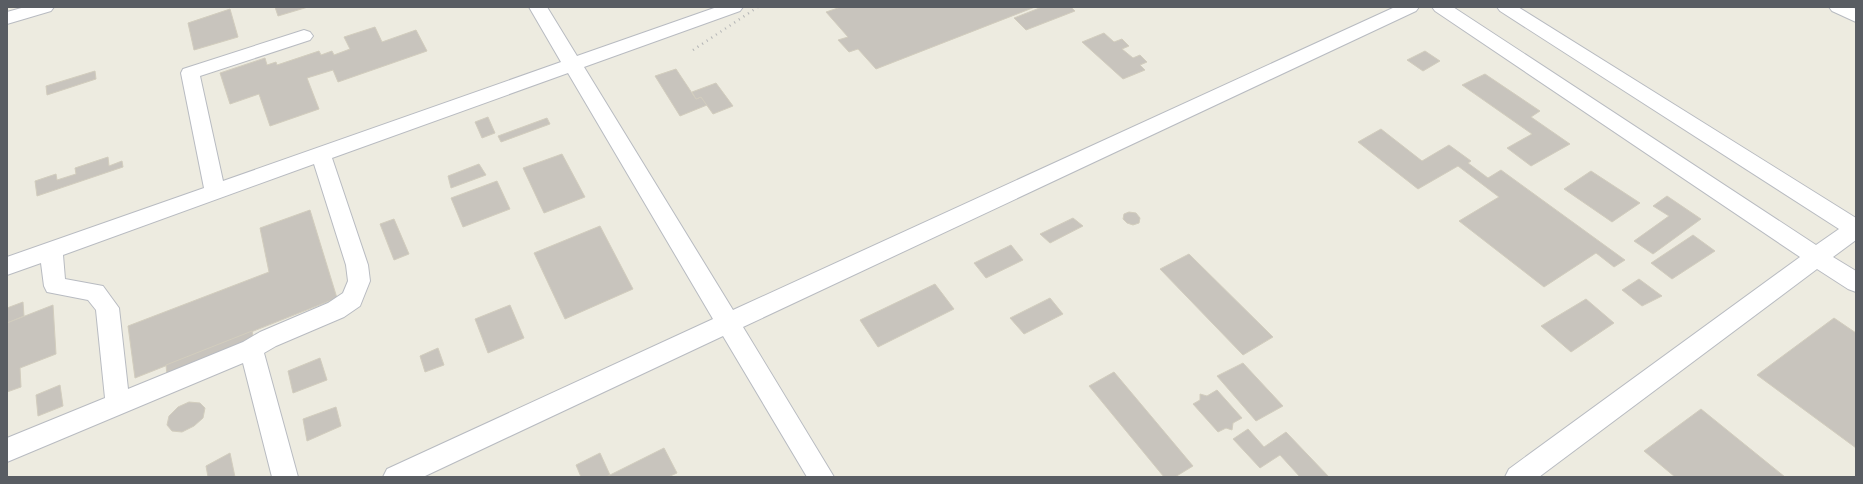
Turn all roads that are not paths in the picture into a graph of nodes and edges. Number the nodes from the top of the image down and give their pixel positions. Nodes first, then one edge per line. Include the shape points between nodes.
1 (46, 7) edge
2 (538, 7) edge
3 (734, 7) edge
4 (1410, 7) edge
5 (1441, 7) edge
6 (1506, 7) edge
7 (1838, 7) edge
8 (1856, 16) edge
9 (7, 18) edge
10 (304, 36) dead end
11 (572, 64) junction
12 (321, 154) junction
13 (215, 192) junction
14 (1856, 229) edge
15 (51, 250) junction
16 (1817, 258) junction
17 (7, 266) edge
18 (1856, 283) edge
19 (727, 324) junction
20 (251, 349) junction
21 (118, 405) junction
22 (7, 450) edge
23 (285, 477) edge
24 (396, 477) edge
25 (821, 477) edge
26 (1518, 477) edge

1 - 9 lane
2 - 11 lane
3 - 11 lane
4 - 19 lane
5 - 16 lane
6 - 14 lane
7 - 8 lane
10 - 13 lane via 190,73
11 - 12 lane
11 - 19 lane
12 - 13 lane
12 - 20 lane via 357,265 359,282 352,299 336,310
13 - 15 lane
14 - 16 lane
15 - 17 lane
15 - 21 lane via 55,286 95,292 107,308
16 - 18 lane
16 - 26 lane
19 - 24 lane
19 - 25 lane
20 - 21 lane
20 - 23 lane
21 - 22 lane

